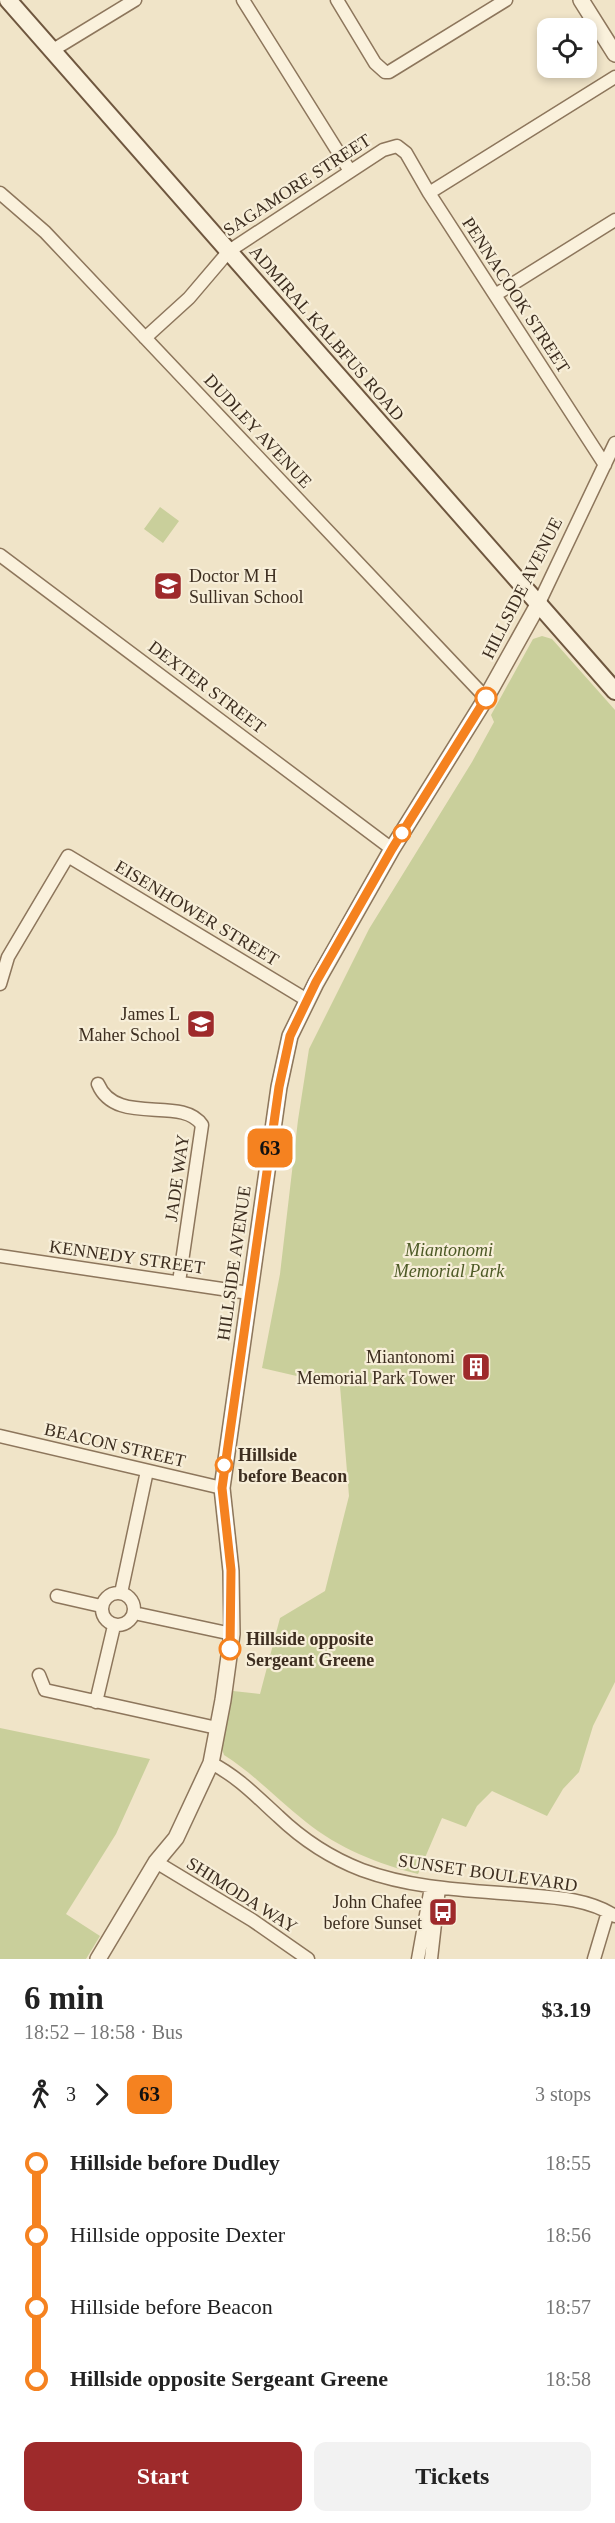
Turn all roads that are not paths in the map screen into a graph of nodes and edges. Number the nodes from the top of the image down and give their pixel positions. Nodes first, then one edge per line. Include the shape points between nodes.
1 (8, 0) edge
2 (135, 0) edge
3 (243, 0) edge
4 (337, 0) edge
5 (506, 0) edge
6 (581, 0) edge
7 (53, 50) junction
8 (615, 54) edge
9 (615, 78) edge
10 (398, 146) joint
11 (350, 171) junction
12 (0, 193) edge
13 (429, 193) junction
14 (615, 220) edge
15 (229, 251) junction
16 (495, 295) junction
17 (145, 338) junction
18 (615, 443) edge
19 (605, 465) junction
20 (0, 555) edge
21 (539, 603) junction
22 (615, 691) edge
23 (486, 698) junction
24 (392, 849) junction
25 (0, 984) edge
26 (307, 1000) junction
27 (98, 1084) dead end
28 (0, 1256) edge
29 (179, 1282) junction
30 (249, 1293) junction
31 (0, 1436) edge
32 (147, 1471) junction
33 (222, 1488) junction
34 (121, 1593) junction
35 (57, 1596) dead end
36 (101, 1606) junction
37 (134, 1612) junction
38 (114, 1626) junction
39 (232, 1634) junction
40 (39, 1675) dead end
41 (96, 1702) junction
42 (217, 1728) junction
43 (211, 1763) junction
44 (156, 1862) junction
45 (435, 1888) junction
46 (611, 1914) edge
47 (293, 1954) edge
48 (98, 1959) edge
49 (308, 1959) edge
50 (418, 1959) edge
51 (431, 1959) edge
52 (594, 1959) edge

1 - 7 main road, ADMIRAL KALBFUS ROAD
2 - 7 street
3 - 11 street
4 - 5 street via 375,63 389,72
6 - 8 street
7 - 15 main road, ADMIRAL KALBFUS ROAD
9 - 13 street
10 - 11 street, SAGAMORE STREET via 383,150
10 - 13 street, PENNACOOK STREET
11 - 15 street, SAGAMORE STREET
12 - 17 street, DUDLEY AVENUE via 45,232
13 - 16 street, PENNACOOK STREET
14 - 16 street
15 - 17 street, SAGAMORE STREET via 189,298
15 - 21 main road, ADMIRAL KALBFUS ROAD
16 - 19 street, PENNACOOK STREET
17 - 23 street, DUDLEY AVENUE
18 - 19 street, HILLSIDE AVENUE
19 - 21 street, HILLSIDE AVENUE
20 - 24 street, DEXTER STREET
21 - 22 main road, ADMIRAL KALBFUS ROAD
21 - 23 street, HILLSIDE AVENUE
23 - 24 street, HILLSIDE AVENUE
24 - 26 street, HILLSIDE AVENUE
25 - 26 street, EISENHOWER STREET via 8,957 69,856
26 - 30 street, HILLSIDE AVENUE via 290,1036 279,1087
27 - 29 street, JADE WAY via 106,1098 116,1104 187,1114 202,1125
28 - 29 street, KENNEDY STREET
29 - 30 street, KENNEDY STREET
30 - 33 street, HILLSIDE AVENUE
31 - 32 street, BEACON STREET
32 - 33 street, BEACON STREET
32 - 34 street
33 - 39 street, HILLSIDE AVENUE via 231,1570
34 - 36 street via 108,1596
34 - 37 street via 131,1600
35 - 36 street
36 - 38 street via 104,1619
37 - 38 street via 127,1623
37 - 39 street
38 - 41 street
39 - 42 street, HILLSIDE AVENUE
40 - 41 street via 45,1690
41 - 42 street
42 - 43 street, HILLSIDE AVENUE
43 - 44 street, HILLSIDE AVENUE via 176,1838
43 - 45 street, SUNSET BOULEVARD via 252,1791 298,1833 341,1861 403,1883
44 - 47 street, SHIMODA WAY
44 - 48 street, HILLSIDE AVENUE
45 - 46 street, SUNSET BOULEVARD via 568,1899
45 - 50 street
45 - 51 street
46 - 52 street
47 - 49 street, SHIMODA WAY

